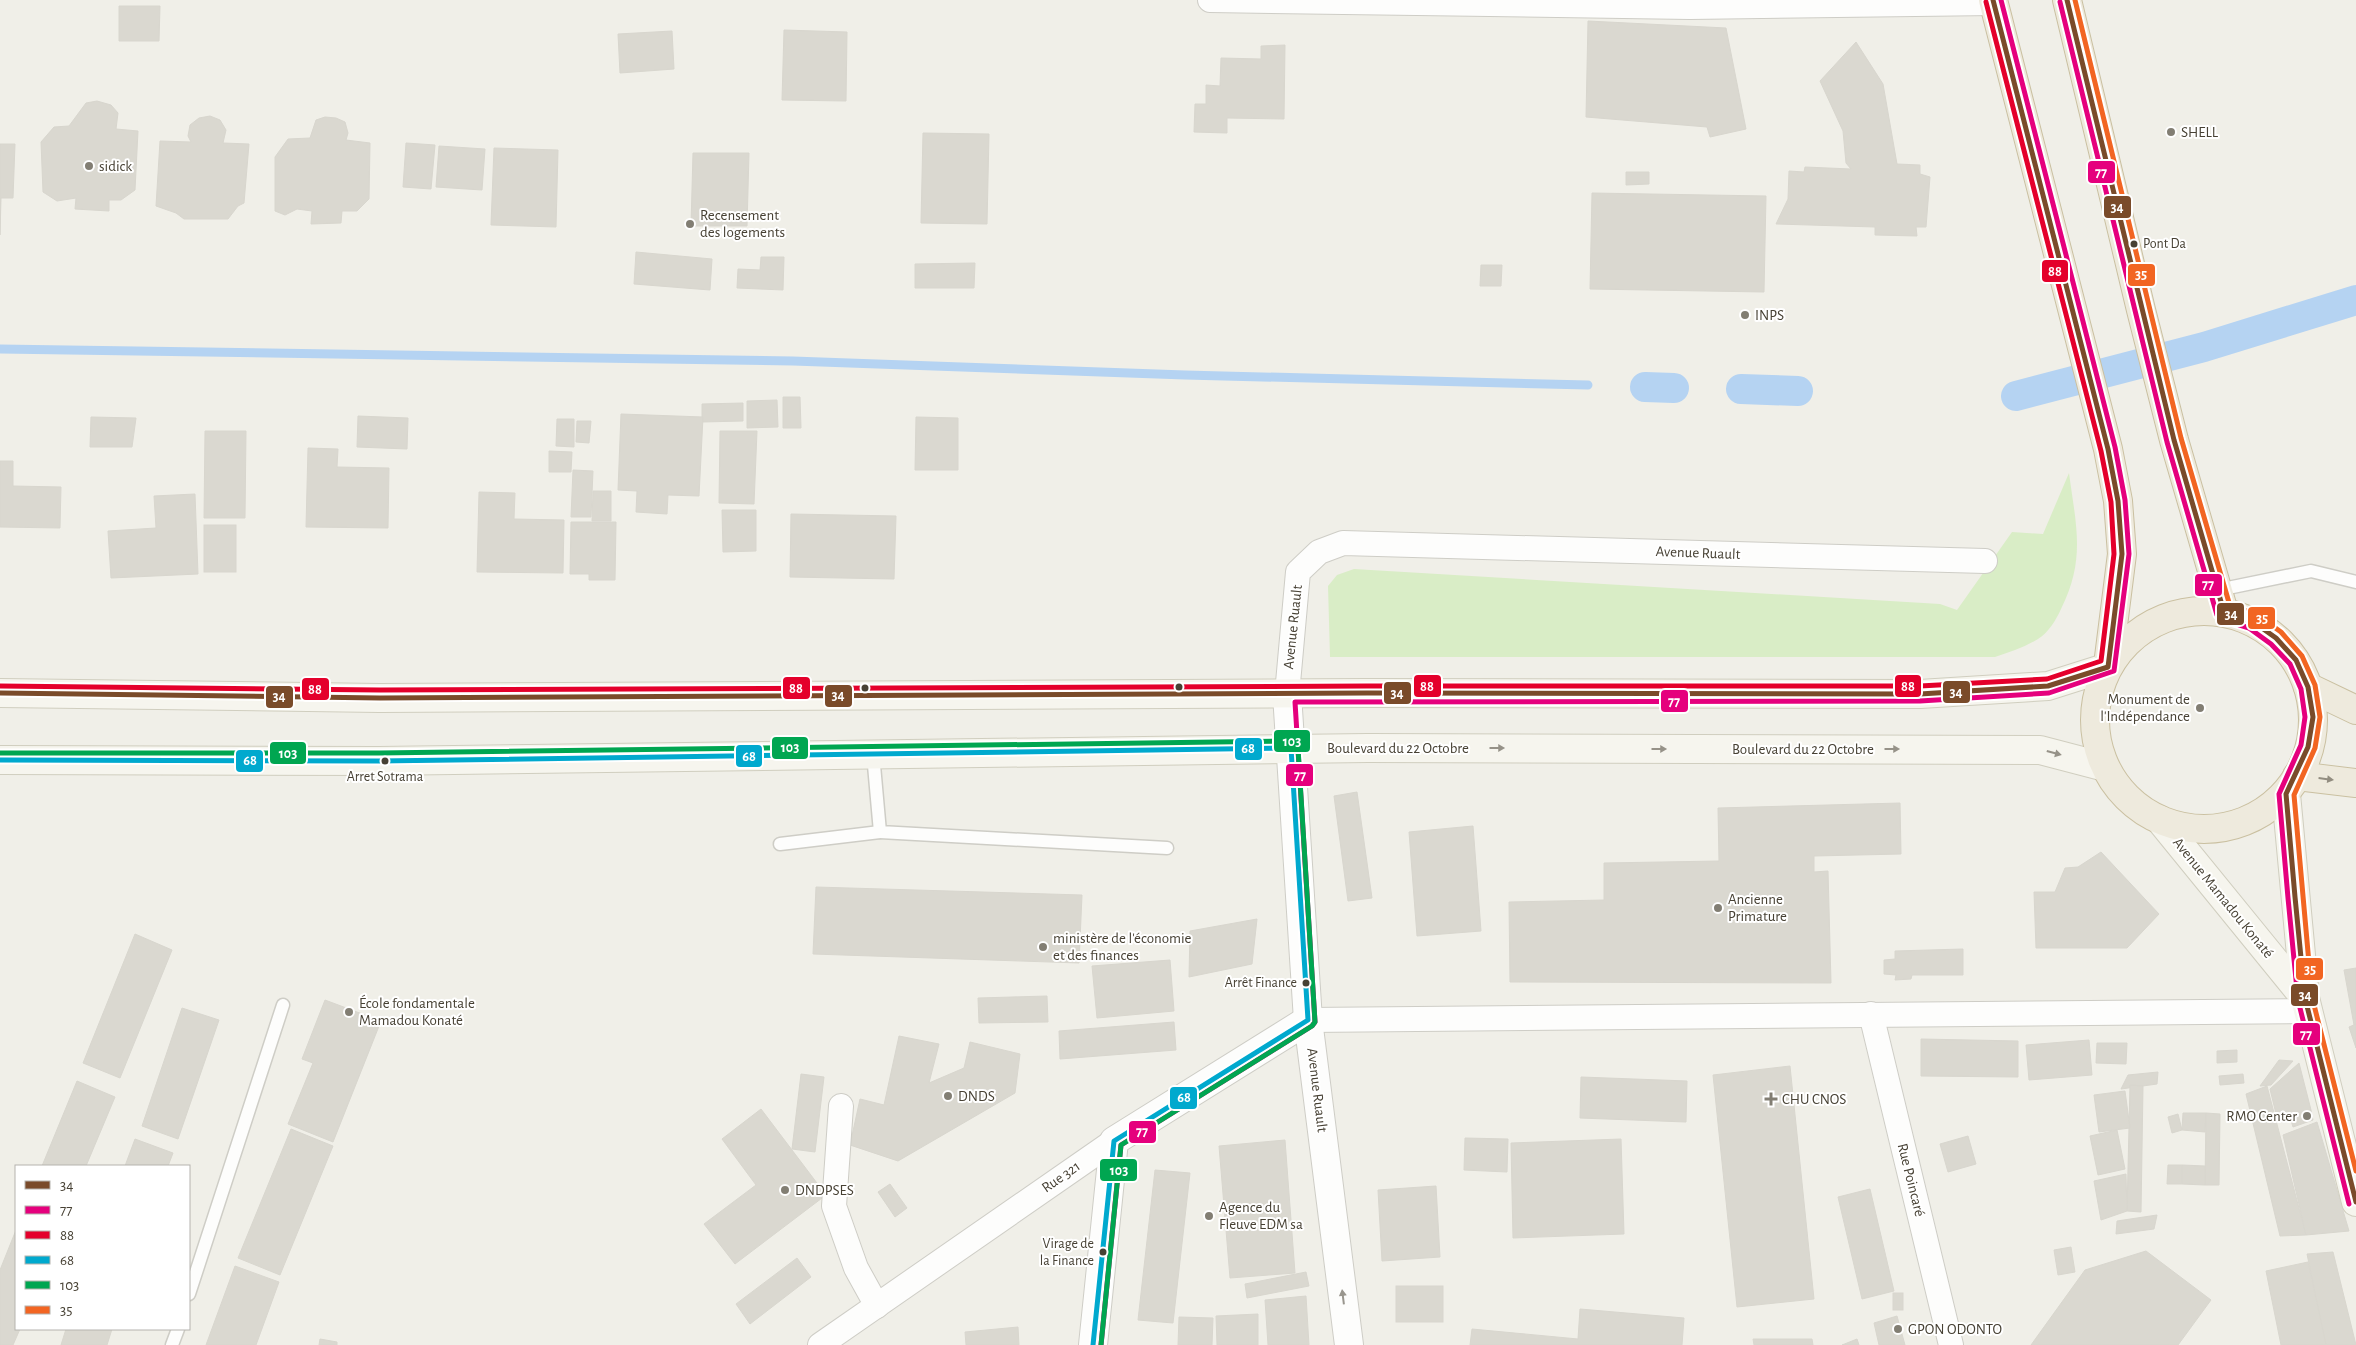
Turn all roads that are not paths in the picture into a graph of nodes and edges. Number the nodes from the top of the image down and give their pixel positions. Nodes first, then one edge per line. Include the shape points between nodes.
1 (1210, 0) edge
2 (2067, 0) edge
3 (1993, 1) edge
4 (1689, 4) edge
5 (1985, 561) dead end
6 (2356, 582) edge
7 (2221, 601) junction
8 (2108, 667) junction
9 (2308, 687) junction
10 (0, 693) edge
11 (1287, 694) junction
12 (2356, 710) edge
13 (1291, 748) junction
14 (873, 754) junction
15 (0, 760) edge
16 (2105, 766) junction
17 (2356, 783) edge
18 (2291, 785) junction
19 (2160, 820) junction
20 (880, 832) junction
21 (780, 844) dead end
22 (1167, 848) dead end
23 (283, 1004) dead end
24 (2307, 1005) junction
25 (1871, 1014) junction
26 (1308, 1020) junction
27 (841, 1106) dead end
28 (1114, 1141) junction
29 (2356, 1202) edge
30 (190, 1291) edge
31 (877, 1306) junction
32 (178, 1330) edge
33 (172, 1345) edge
34 (820, 1345) edge
35 (1093, 1345) edge
36 (1349, 1345) edge
37 (1951, 1345) edge

1 - 4 street
2 - 7 highway via 2174,440
3 - 4 street
3 - 8 highway via 2108,449 2118,501 2122,554
5 - 11 street, Avenue Ruault via 1343,543 1319,552 1298,572
6 - 7 lane via 2311,571
7 - 8 highway via 2157,620 2129,640
7 - 9 highway via 2276,638 2296,660
8 - 11 main road via 2048,686 1920,694
8 - 16 highway via 2098,691 2094,716 2096,742
9 - 12 highway
9 - 18 highway via 2312,725 2308,747
10 - 11 main road via 380,698
11 - 13 street, Avenue Ruault
13 - 14 main road, Boulevard du 22 Octobre
13 -> 16 main road, Boulevard du 22 Octobre via 2040,750
13 - 26 street, Avenue Ruault
14 - 15 main road, Boulevard du 22 Octobre via 379,761
14 - 20 lane
16 - 19 highway via 2118,789 2138,807
18 -> 17 highway
18 - 19 highway via 2257,819 2219,828 2185,827
18 - 24 main road, Avenue Mamadou Konaté
19 - 24 main road, Avenue Mamadou Konaté
20 - 21 lane
20 - 22 lane
23 - 30 lane
24 - 25 street
24 - 29 main road, Avenue Mamadou Konaté
25 - 26 street
25 - 37 street, Rue Poincaré
26 - 28 street, Rue 321
36 -> 26 street, Avenue Ruault
27 - 31 street via 834,1206 856,1268
28 - 31 street, Rue 321
28 - 35 street
31 - 34 street, Rue 321
32 - 33 lane

